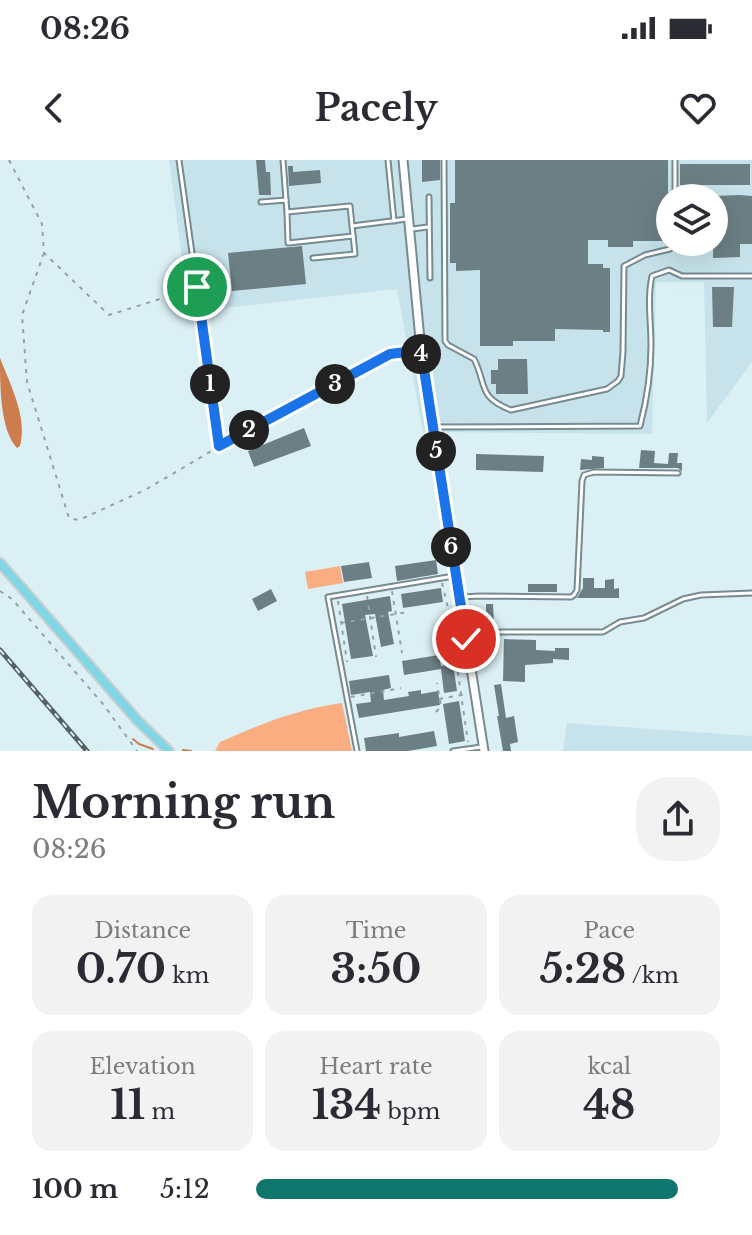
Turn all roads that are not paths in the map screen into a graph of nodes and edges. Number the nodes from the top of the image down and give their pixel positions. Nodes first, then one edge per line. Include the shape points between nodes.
1 (179, 160) edge
2 (283, 160) edge
3 (388, 160) edge
4 (403, 160) edge
5 (444, 160) edge
6 (675, 160) edge
7 (675, 184) edge
8 (429, 197) dead end
9 (286, 200) junction
10 (261, 202) dead end
11 (287, 212) junction
12 (407, 219) junction
13 (394, 221) junction
14 (352, 226) junction
15 (429, 227) junction
16 (408, 230) junction
17 (353, 236) junction
18 (656, 252) edge
19 (313, 258) dead end
20 (752, 276) edge
21 (430, 278) dead end
22 (421, 350) junction
23 (432, 427) junction
24 (678, 473) dead end
25 (0, 563) edge
26 (455, 576) junction
27 (752, 593) edge
28 (459, 598) junction
29 (465, 632) junction
30 (484, 749) edge
31 (169, 751) edge
32 (357, 751) edge
33 (453, 751) edge

1 - 22 lane via 219,446 390,354
2 - 9 lane
3 - 13 lane
4 - 12 main road
5 - 18 lane via 445,341 474,359 484,391 511,410 607,389 618,381 624,266
6 - 7 lane
8 - 15 lane
9 - 10 lane
9 - 11 lane
11 - 14 lane via 350,206
11 - 17 lane via 288,243
12 - 13 lane
12 - 16 main road
13 - 14 lane
14 - 17 lane
15 - 16 lane
15 - 21 lane
16 - 22 main road
17 - 19 lane via 355,254
20 - 23 lane via 682,276 669,270 652,276 648,393 640,426
22 - 23 main road
23 - 26 main road
24 - 28 lane via 584,475 577,590 571,597
25 - 31 main road
26 - 28 main road
26 - 32 lane via 328,597
27 - 29 lane via 683,599 603,632
28 - 29 main road
29 - 30 main road
30 - 33 lane

